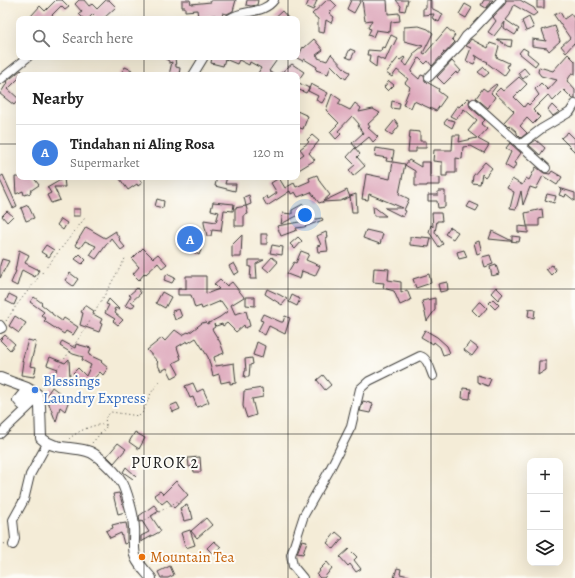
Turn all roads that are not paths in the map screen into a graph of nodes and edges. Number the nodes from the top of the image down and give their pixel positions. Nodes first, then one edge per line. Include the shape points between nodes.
1 (274, 0) edge
2 (501, 0) edge
3 (236, 16) edge
4 (24, 60) edge
5 (202, 60) edge
6 (195, 72) edge
7 (430, 77) dead end
8 (0, 80) edge
9 (474, 103) dead end
10 (575, 104) edge
11 (520, 146) junction
12 (546, 168) dead end
13 (433, 376) dead end
14 (0, 378) edge
15 (34, 393) junction
16 (0, 434) edge
17 (47, 444) junction
18 (13, 545) dead end
19 (151, 578) edge
20 (303, 578) edge

1 - 3 street via 265,8
2 - 7 street
4 - 8 street
5 - 6 street
9 - 11 street
10 - 11 street via 570,112
11 - 12 street
13 - 20 street via 427,361 420,356 369,381 360,389 351,427 304,515 291,555 293,566
14 - 15 main road
15 - 16 street
15 - 17 main road via 40,406 40,438
17 - 18 street via 30,475 24,500 13,520
17 - 19 main road via 95,454 121,480 134,526 136,558

